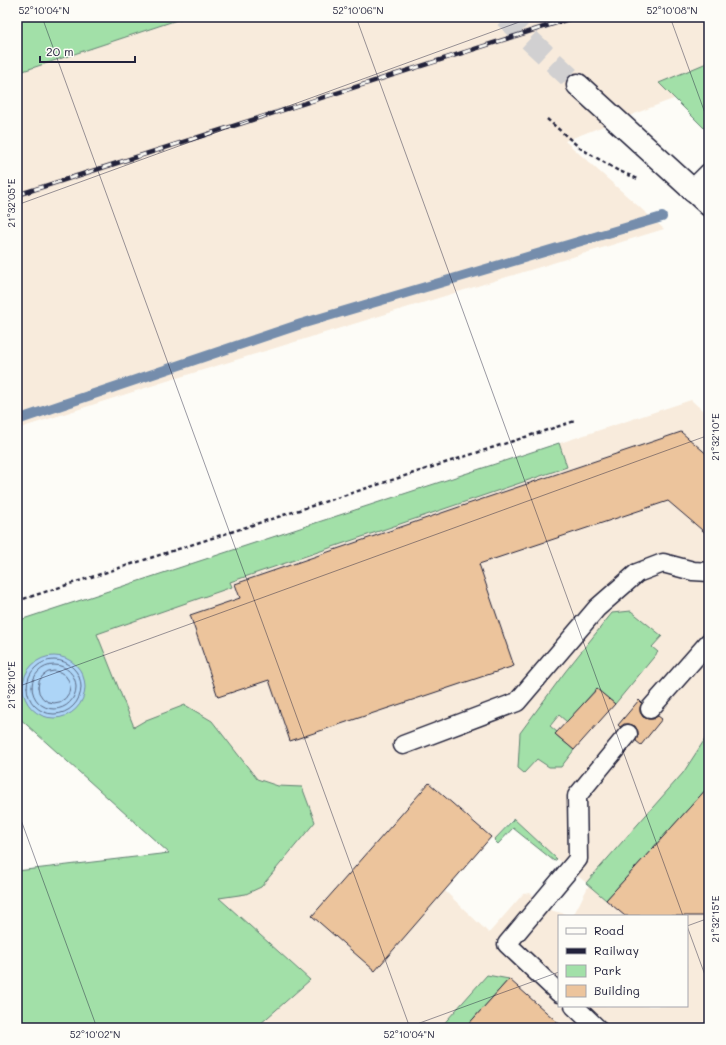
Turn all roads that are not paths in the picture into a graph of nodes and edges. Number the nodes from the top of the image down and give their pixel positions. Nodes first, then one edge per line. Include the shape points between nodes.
1 (578, 85) tunnel mouth
2 (709, 174) edge
3 (693, 191) junction
4 (709, 205) edge
5 (709, 572) edge
6 (709, 642) edge
7 (650, 709) dead end
8 (628, 734) dead end
9 (403, 744) dead end
10 (558, 992) edge
11 (575, 1007) edge
12 (597, 1028) edge

1 - 3 street
2 - 3 street
3 - 4 street
5 - 9 lane via 693,571 663,563 637,573 597,608 517,702
6 - 7 lane
8 - 10 lane via 577,796 578,859 506,944
11 - 12 lane

